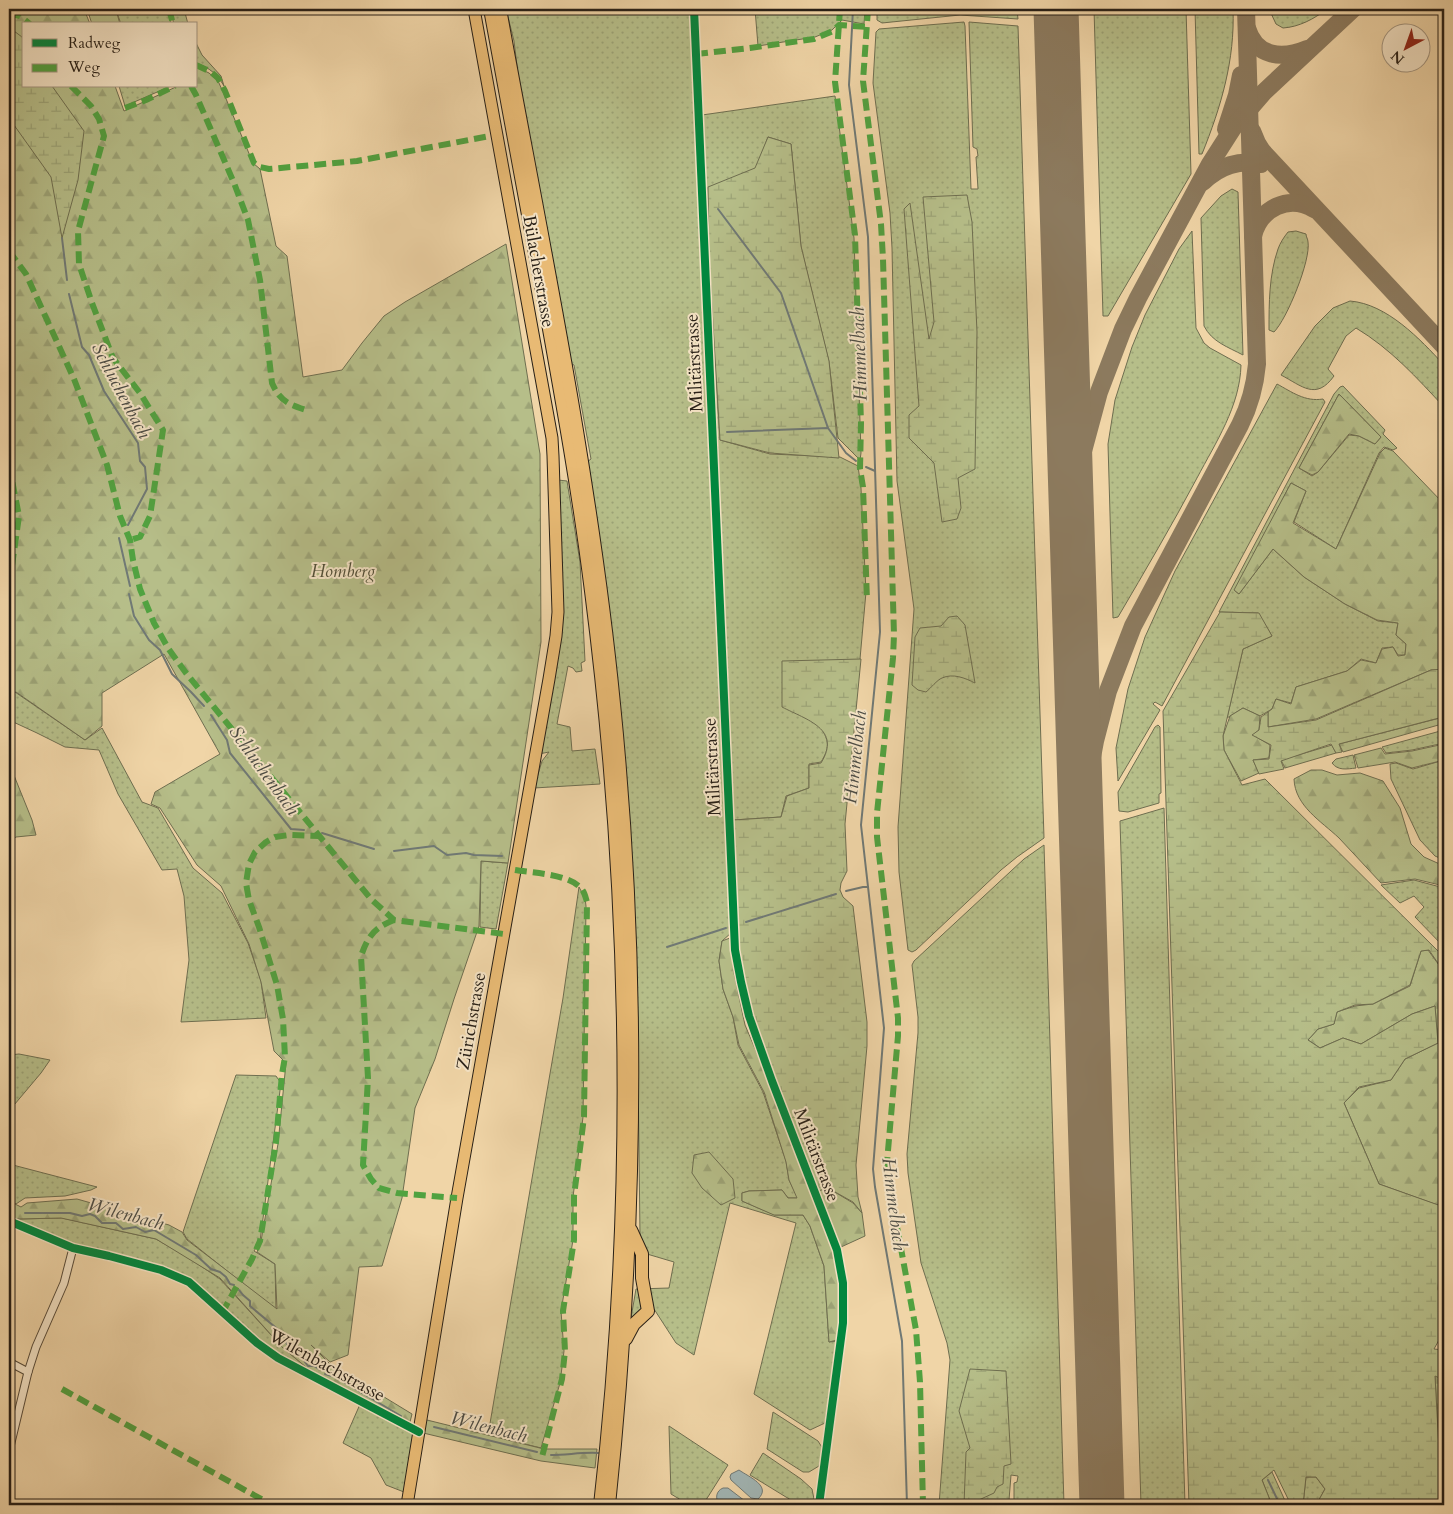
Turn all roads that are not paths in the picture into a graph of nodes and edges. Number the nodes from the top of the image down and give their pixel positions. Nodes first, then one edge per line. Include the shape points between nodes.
1 (474, 9) edge
2 (490, 9) edge
3 (500, 9) edge
4 (694, 9) edge
5 (556, 541) joint
6 (9, 1221) edge
7 (630, 1226) junction
8 (73, 1248) junction
9 (624, 1343) junction
10 (9, 1362) edge
11 (28, 1372) junction
12 (419, 1432) junction
13 (9, 1450) edge
14 (407, 1505) edge
15 (600, 1505) edge
16 (609, 1505) edge
17 (819, 1505) edge

1 - 5 main road, Bülacherstrasse via 552,438
2 - 15 highway via 580,508 601,670 615,826 622,995 622,1173 615,1337
3 - 7 highway via 577,434 598,566 614,705 631,956
4 - 17 street, Militärstrasse via 735,950 749,1016 834,1241 843,1283 843,1323
5 - 12 main road, Zürichstrasse via 556,636
6 - 8 street, Wilenbachstrasse
7 - 9 highway
7 - 9 highway via 642,1254 642,1278 648,1311 634,1324
8 - 11 street via 64,1283
8 - 12 street, Wilenbachstrasse via 161,1270 189,1282 257,1344 278,1358
9 - 16 highway
10 - 11 street
11 - 13 street
12 - 14 main road, Zürichstrasse

